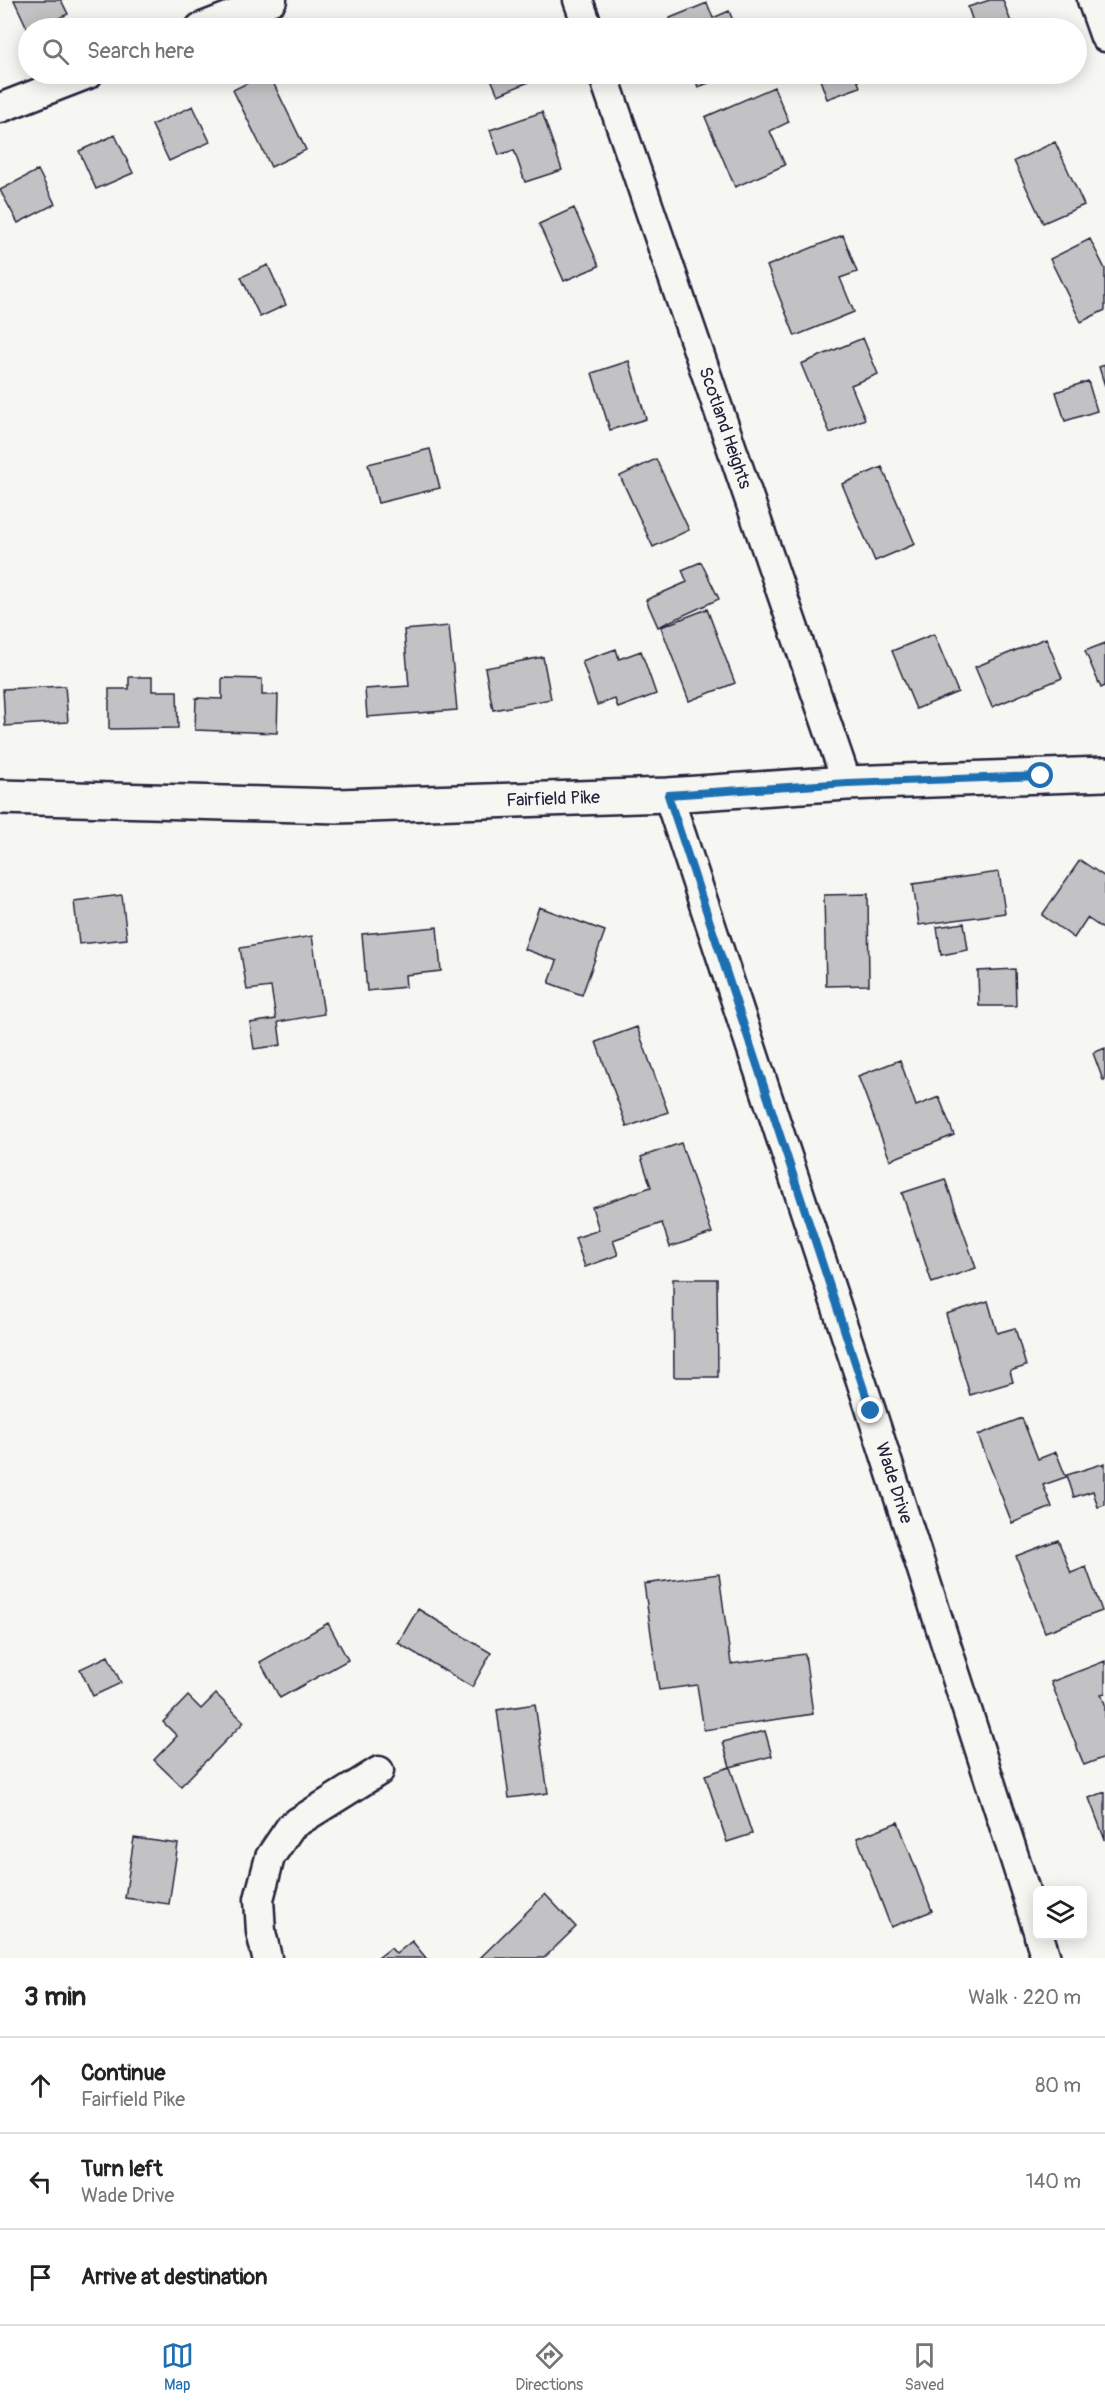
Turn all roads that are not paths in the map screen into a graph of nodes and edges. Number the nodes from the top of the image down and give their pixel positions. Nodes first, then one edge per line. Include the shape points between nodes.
1 (272, 0) edge
2 (578, 0) edge
3 (1092, 0) edge
4 (226, 18) edge
5 (584, 18) edge
6 (1105, 37) edge
7 (62, 84) edge
8 (606, 84) edge
9 (0, 108) edge
10 (1105, 774) edge
11 (847, 783) junction
12 (668, 795) junction
13 (0, 796) edge
14 (379, 1771) dead end
15 (1033, 1917) edge
16 (1040, 1940) edge
17 (267, 1958) edge
18 (1046, 1958) edge

1 - 4 street
2 - 5 street
3 - 6 street
7 - 9 street
8 - 11 street, Scotland Heights
10 - 11 street, Fairfield Pike
11 - 12 street, Fairfield Pike
12 - 13 street, Fairfield Pike via 338,806
12 - 15 street, Wade Drive via 868,1400
14 - 17 street via 291,1826 270,1857 259,1899
16 - 18 street, Wade Drive

